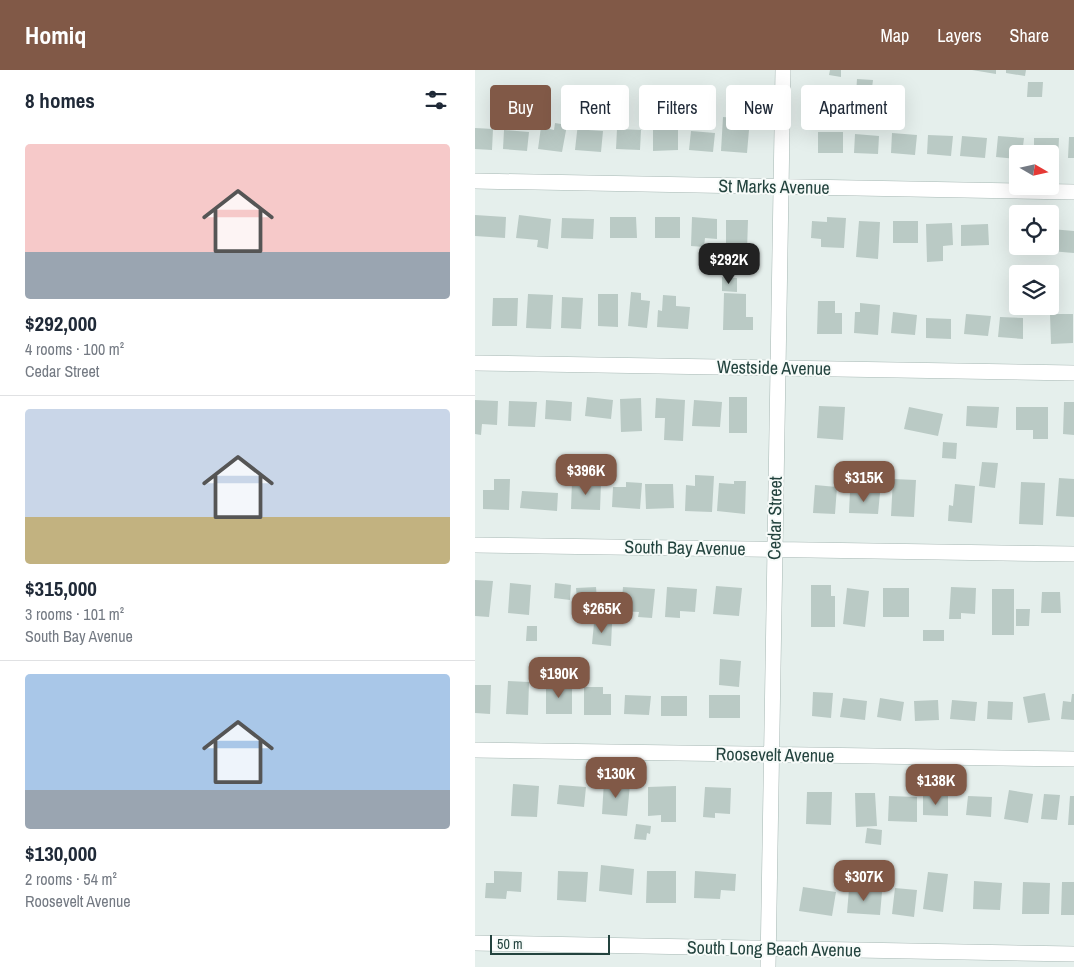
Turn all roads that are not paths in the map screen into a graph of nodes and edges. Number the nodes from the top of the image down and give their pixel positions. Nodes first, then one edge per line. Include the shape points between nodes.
1 (783, 70) edge
2 (475, 182) edge
3 (780, 187) junction
4 (1074, 192) edge
5 (475, 363) edge
6 (778, 368) junction
7 (1074, 373) edge
8 (475, 545) edge
9 (775, 549) junction
10 (1074, 554) edge
11 (475, 750) edge
12 (771, 754) junction
13 (1074, 760) edge
14 (475, 943) edge
15 (768, 948) junction
16 (1074, 954) edge
17 (768, 967) edge

1 - 3 street, Cedar Street
2 - 3 street, St Marks Avenue
3 - 4 street, St Marks Avenue
3 - 6 street, Cedar Street
5 - 6 street, Westside Avenue
6 - 7 street, Westside Avenue
6 - 9 street, Cedar Street
8 - 9 street, South Bay Avenue
9 - 10 street, South Bay Avenue
9 - 12 street, Cedar Street
11 - 12 street, Roosevelt Avenue
12 - 13 street, Roosevelt Avenue
12 - 15 street, Cedar Street
14 - 15 street, South Long Beach Avenue
15 - 16 street, South Long Beach Avenue
15 - 17 street, Cedar Street

